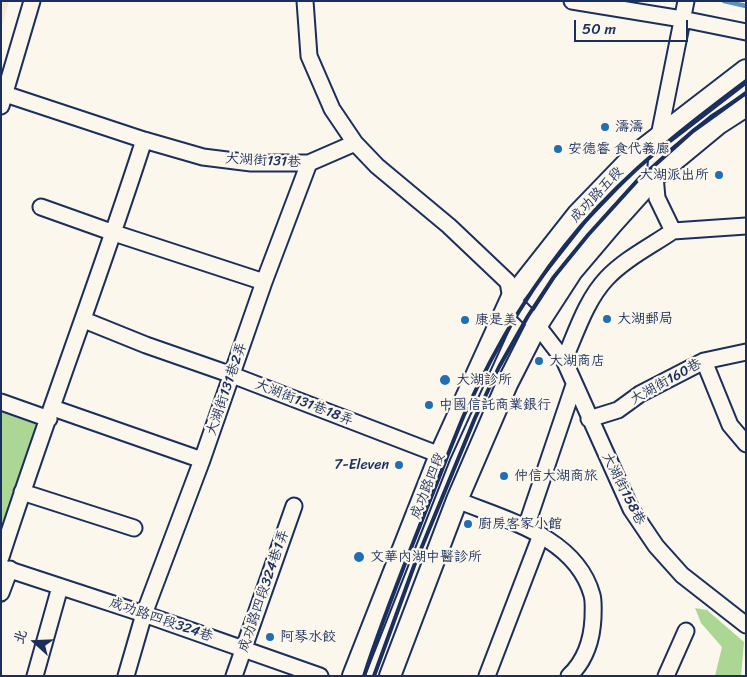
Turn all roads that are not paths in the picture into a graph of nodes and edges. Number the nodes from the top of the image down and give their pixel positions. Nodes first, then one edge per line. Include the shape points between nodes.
1 (32, 1) edge
2 (305, 1) edge
3 (572, 1) edge
4 (686, 1) edge
5 (682, 19) junction
6 (746, 32) edge
7 (746, 70) edge
8 (3, 100) edge
9 (746, 106) edge
10 (659, 136) junction
11 (144, 140) junction
12 (355, 143) junction
13 (309, 163) junction
14 (655, 176) junction
15 (41, 207) dead end
16 (746, 226) edge
17 (673, 231) junction
18 (114, 233) junction
19 (264, 282) junction
20 (511, 299) junction
21 (84, 320) junction
22 (537, 325) junction
23 (746, 352) edge
24 (564, 360) junction
25 (704, 361) junction
26 (232, 375) junction
27 (574, 385) junction
28 (1, 402) edge
29 (51, 413) junction
30 (589, 420) junction
31 (746, 444) edge
32 (440, 455) junction
33 (202, 460) junction
34 (22, 492) junction
35 (457, 500) junction
36 (294, 506) dead end
37 (526, 527) junction
38 (134, 528) dead end
39 (541, 535) junction
40 (4, 564) edge
41 (60, 587) junction
42 (1, 593) edge
43 (144, 614) junction
44 (746, 625) edge
45 (686, 631) dead end
46 (243, 649) junction
47 (35, 676) edge
48 (126, 676) edge
49 (234, 676) edge
50 (320, 676) edge
51 (354, 676) edge
52 (390, 676) edge
53 (487, 676) edge
54 (570, 676) edge
55 (666, 676) edge

1 - 8 street
2 - 12 street via 309,56 332,109
3 - 5 street
4 - 5 street
5 - 6 street
5 - 10 street
7 - 10 main road, 成功路五段
8 - 11 street, 大湖街131巷
9 - 14 main road via 718,124
10 - 14 street
10 - 20 main road, 成功路五段 via 632,157 578,214
11 - 13 street, 大湖街131巷 via 203,157 251,163
11 - 18 street
12 - 13 street, 大湖街131巷
12 - 20 street via 508,282
13 - 19 street, 大湖街131巷2弄
14 - 17 street via 657,198
14 - 22 main road via 572,271
15 - 18 street
16 - 17 street
17 - 24 street via 628,260 606,279 588,305
18 - 19 street
18 - 21 street
19 - 26 street, 大湖街131巷2弄
20 - 22 street
20 - 32 main road, 成功路四段
21 - 26 street, 大湖街131巷18弄
21 - 29 street
22 - 24 street, 大湖街158巷
22 - 35 main road via 507,384
23 - 25 street, 大湖街160巷
24 - 27 street, 大湖街158巷
25 - 30 street, 大湖街160巷 via 640,394 618,410
25 - 31 street via 730,425
26 - 32 street, 大湖街131巷18弄
26 - 33 street, 大湖街131巷2弄
27 - 30 street, 大湖街158巷
27 - 37 street
28 - 29 street
29 - 33 street
29 - 34 street
30 - 44 street, 大湖街158巷 via 631,509 656,546 682,575
32 - 51 main road, 成功路四段
33 - 43 street, 大湖街131巷2弄
34 - 38 street
34 - 40 street
35 - 37 street
35 - 52 main road
36 - 46 street, 成功路四段324巷1弄
37 - 39 street
39 - 53 street
39 - 54 street via 569,555 586,578 593,596 592,635 578,668
40 - 41 street, 成功路四段324巷
40 - 42 street
41 - 43 street, 成功路四段324巷
41 - 47 street
43 - 46 street, 成功路四段324巷
43 - 48 street, 大湖街131巷2弄
45 - 55 street
46 - 49 street, 成功路四段324巷1弄
46 - 50 street, 成功路四段324巷

